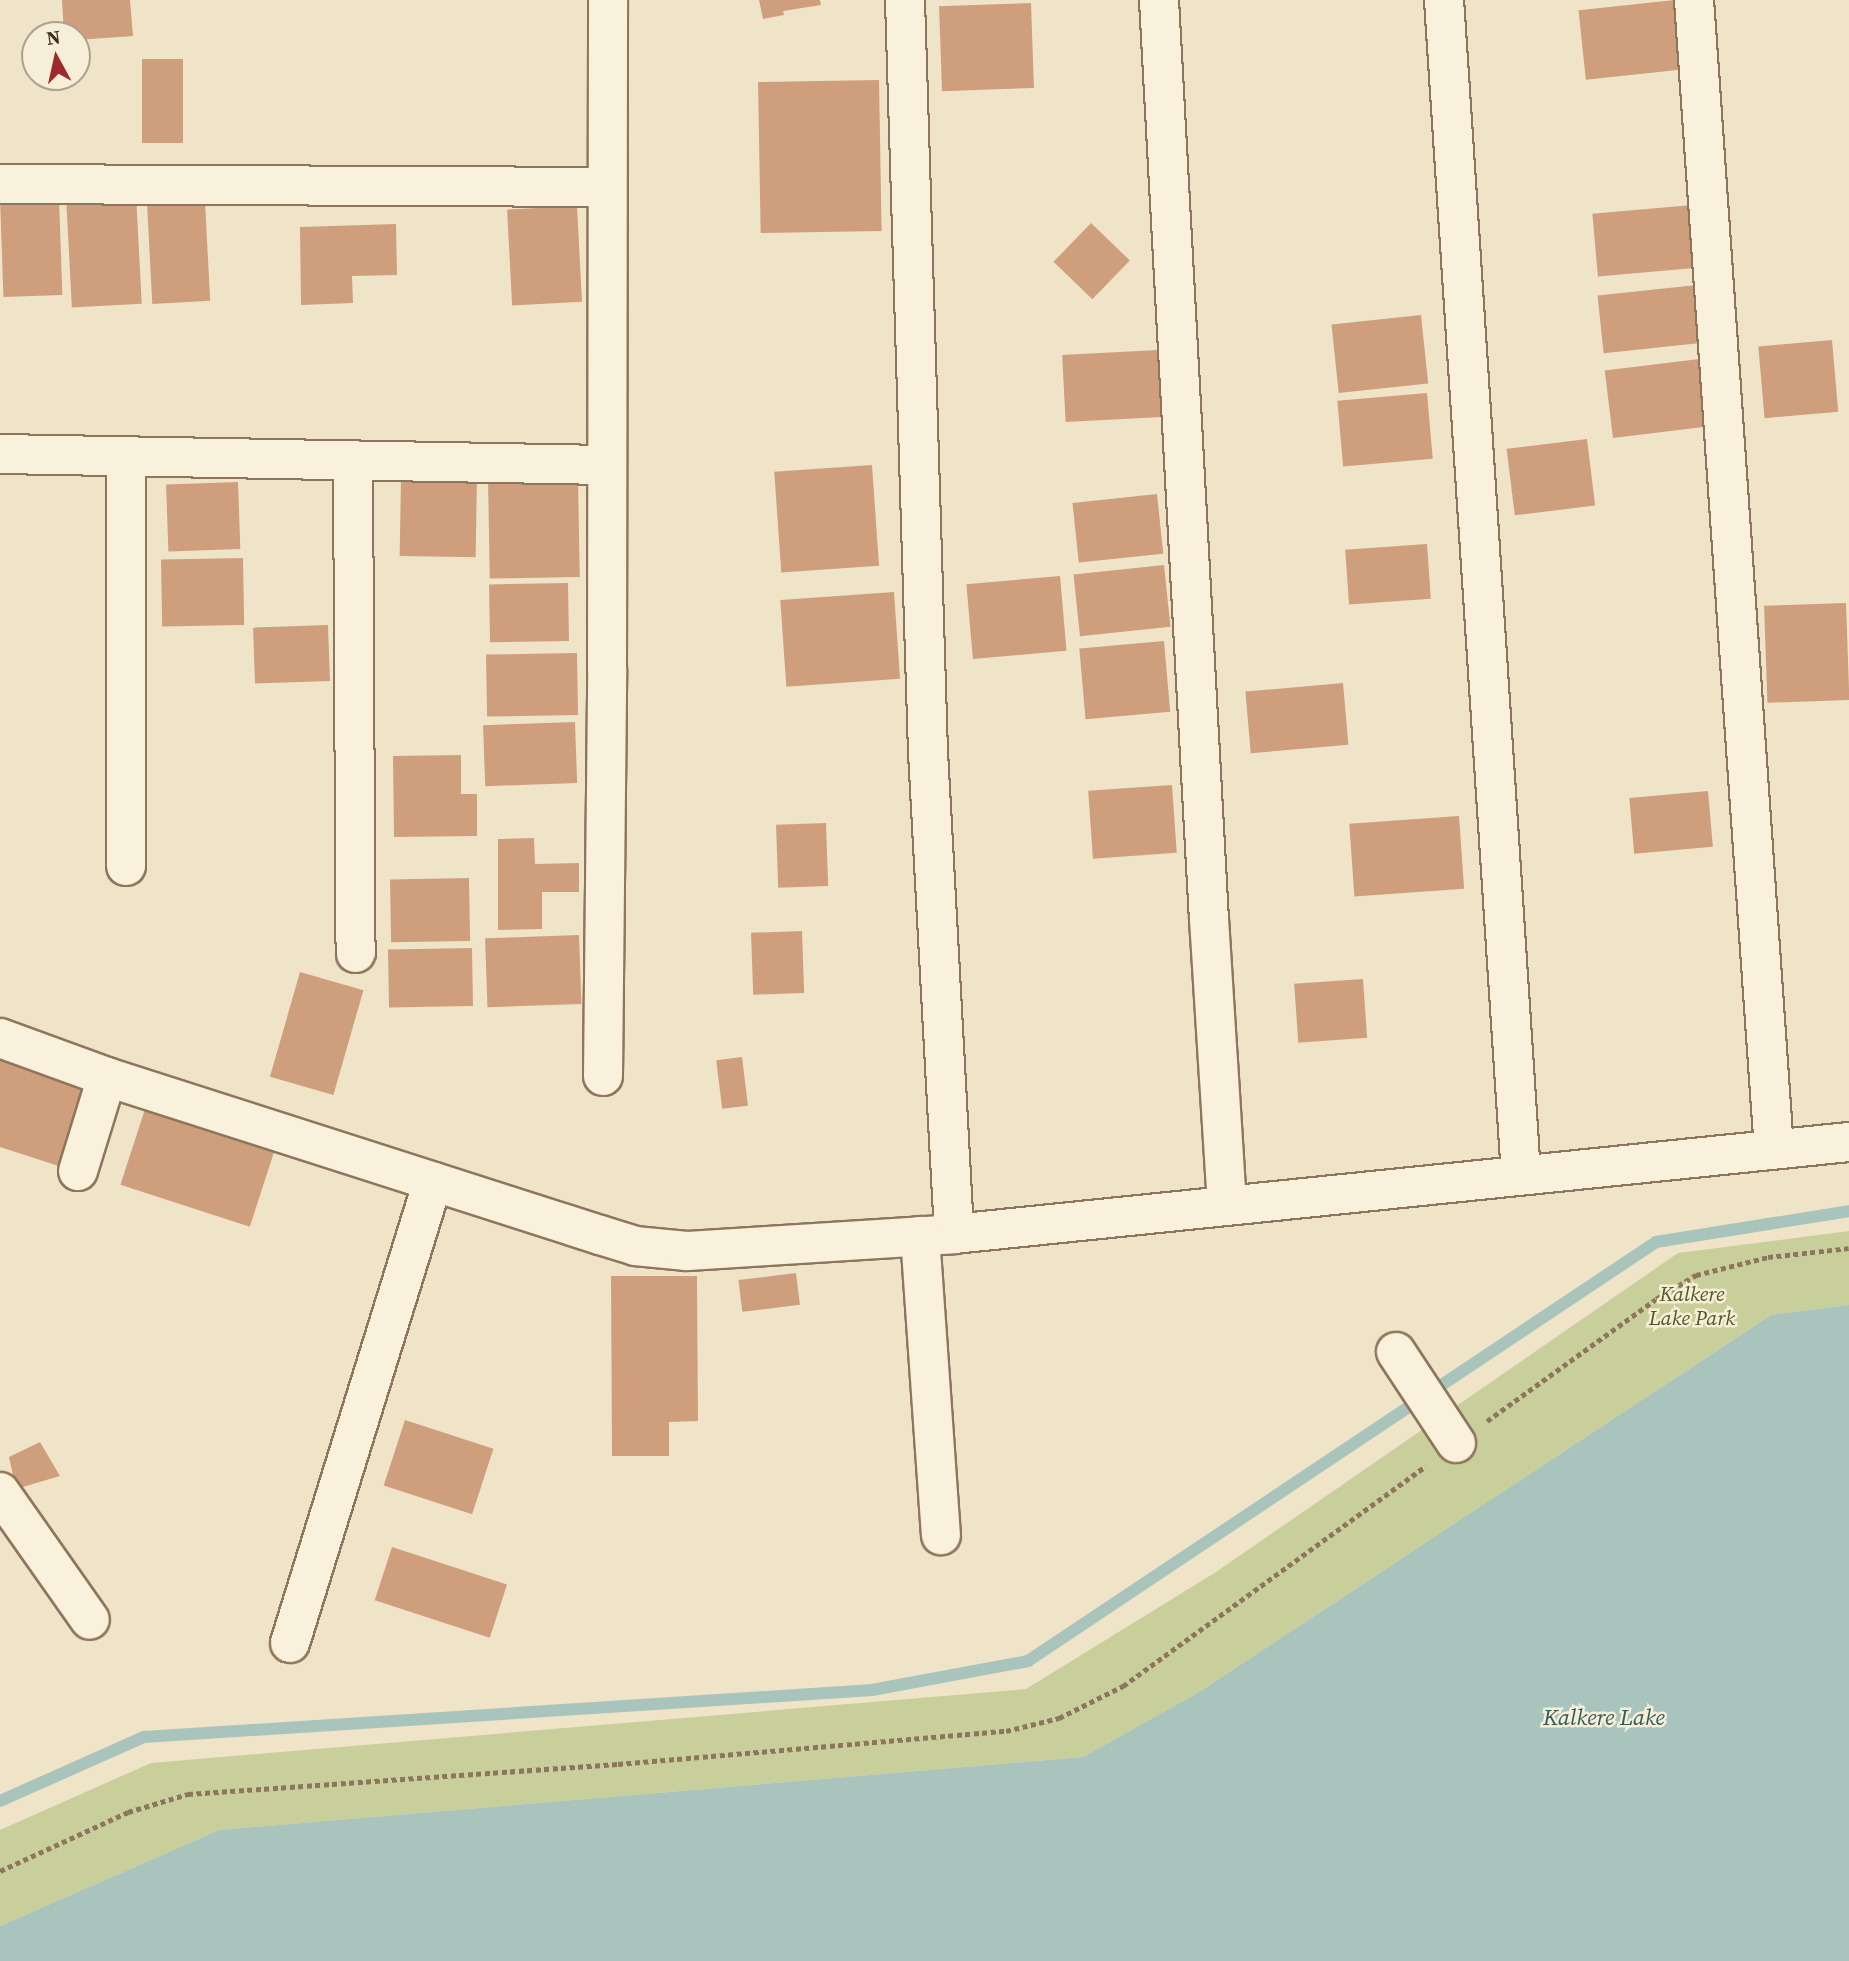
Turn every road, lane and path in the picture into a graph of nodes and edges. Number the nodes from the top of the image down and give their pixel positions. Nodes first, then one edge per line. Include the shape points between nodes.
1 (607, 0) edge
2 (905, 0) edge
3 (1159, 0) edge
4 (1444, 0) edge
5 (1694, 0) edge
6 (0, 184) edge
7 (607, 187) junction
8 (0, 454) edge
9 (126, 456) junction
10 (353, 460) junction
11 (607, 465) junction
12 (126, 866) dead end
13 (356, 953) dead end
14 (0, 1038) edge
15 (603, 1076) dead end
16 (107, 1077) junction
17 (1849, 1142) edge
18 (1774, 1149) junction
19 (78, 1171) dead end
20 (1521, 1174) junction
21 (433, 1182) junction
22 (1227, 1205) junction
23 (937, 1235) junction
24 (1849, 1248) edge
25 (1404, 1365) dead end
26 (1456, 1443) junction
27 (0, 1492) edge
28 (941, 1535) dead end
29 (90, 1619) dead end
30 (290, 1643) dead end
31 (0, 1871) edge

1 - 7 street
2 - 23 street via 928,752
3 - 22 street
4 - 20 street
5 - 18 street
6 - 7 street
7 - 11 street
8 - 9 street
9 - 10 street
9 - 12 street
10 - 11 street
10 - 13 street
11 - 15 street
14 - 16 street
16 - 19 street
16 - 21 street
17 - 18 street
18 - 20 street
20 - 22 street
21 - 23 street via 635,1246 687,1251
21 - 30 street
22 - 23 street
23 - 28 street
24 - 26 path via 1768,1257 1696,1275
25 - 26 street
26 - 31 path via 1123,1686 1059,1718 992,1732 188,1794 128,1812
27 - 29 street

